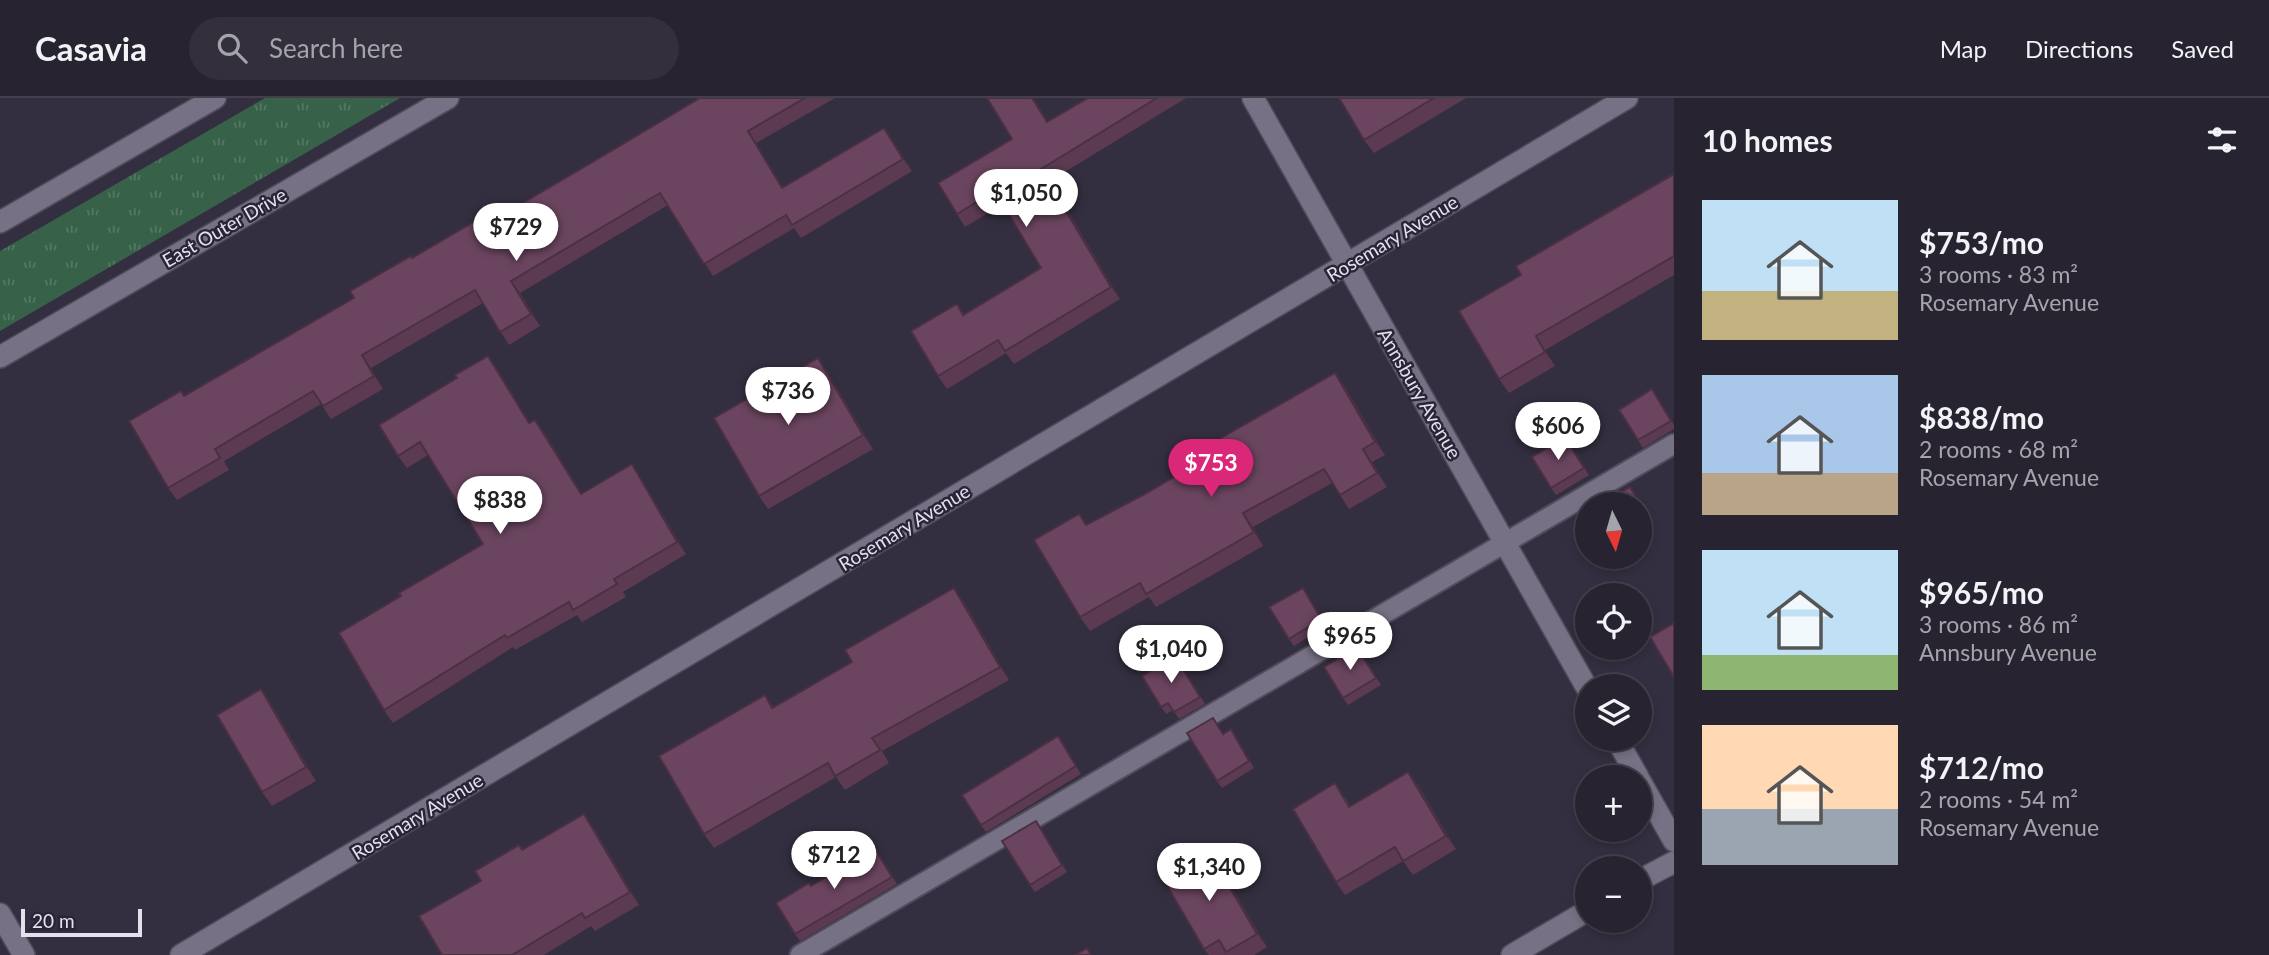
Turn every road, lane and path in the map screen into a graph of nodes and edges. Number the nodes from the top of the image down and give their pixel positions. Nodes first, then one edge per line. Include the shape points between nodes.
1 (215, 98) edge
2 (448, 98) edge
3 (1253, 98) edge
4 (1628, 98) edge
5 (0, 222) edge
6 (1347, 265) junction
7 (0, 357) edge
8 (1674, 444) edge
9 (1505, 543) junction
10 (1579, 674) edge
11 (1652, 802) edge
12 (1674, 841) edge
13 (1674, 862) edge
14 (1652, 874) edge
15 (0, 914) edge
16 (1575, 918) edge
17 (24, 955) edge
18 (181, 955) edge
19 (800, 955) edge
20 (1512, 955) edge

1 - 5 street
2 - 7 street, East Outer Drive
3 - 6 street, Annsbury Avenue
4 - 6 street, Rosemary Avenue
6 - 9 street, Annsbury Avenue
6 - 18 street, Rosemary Avenue
8 - 9 lane
9 - 10 street, Annsbury Avenue
9 - 19 lane
11 - 12 street
13 - 14 street
15 - 17 street
16 - 20 street

